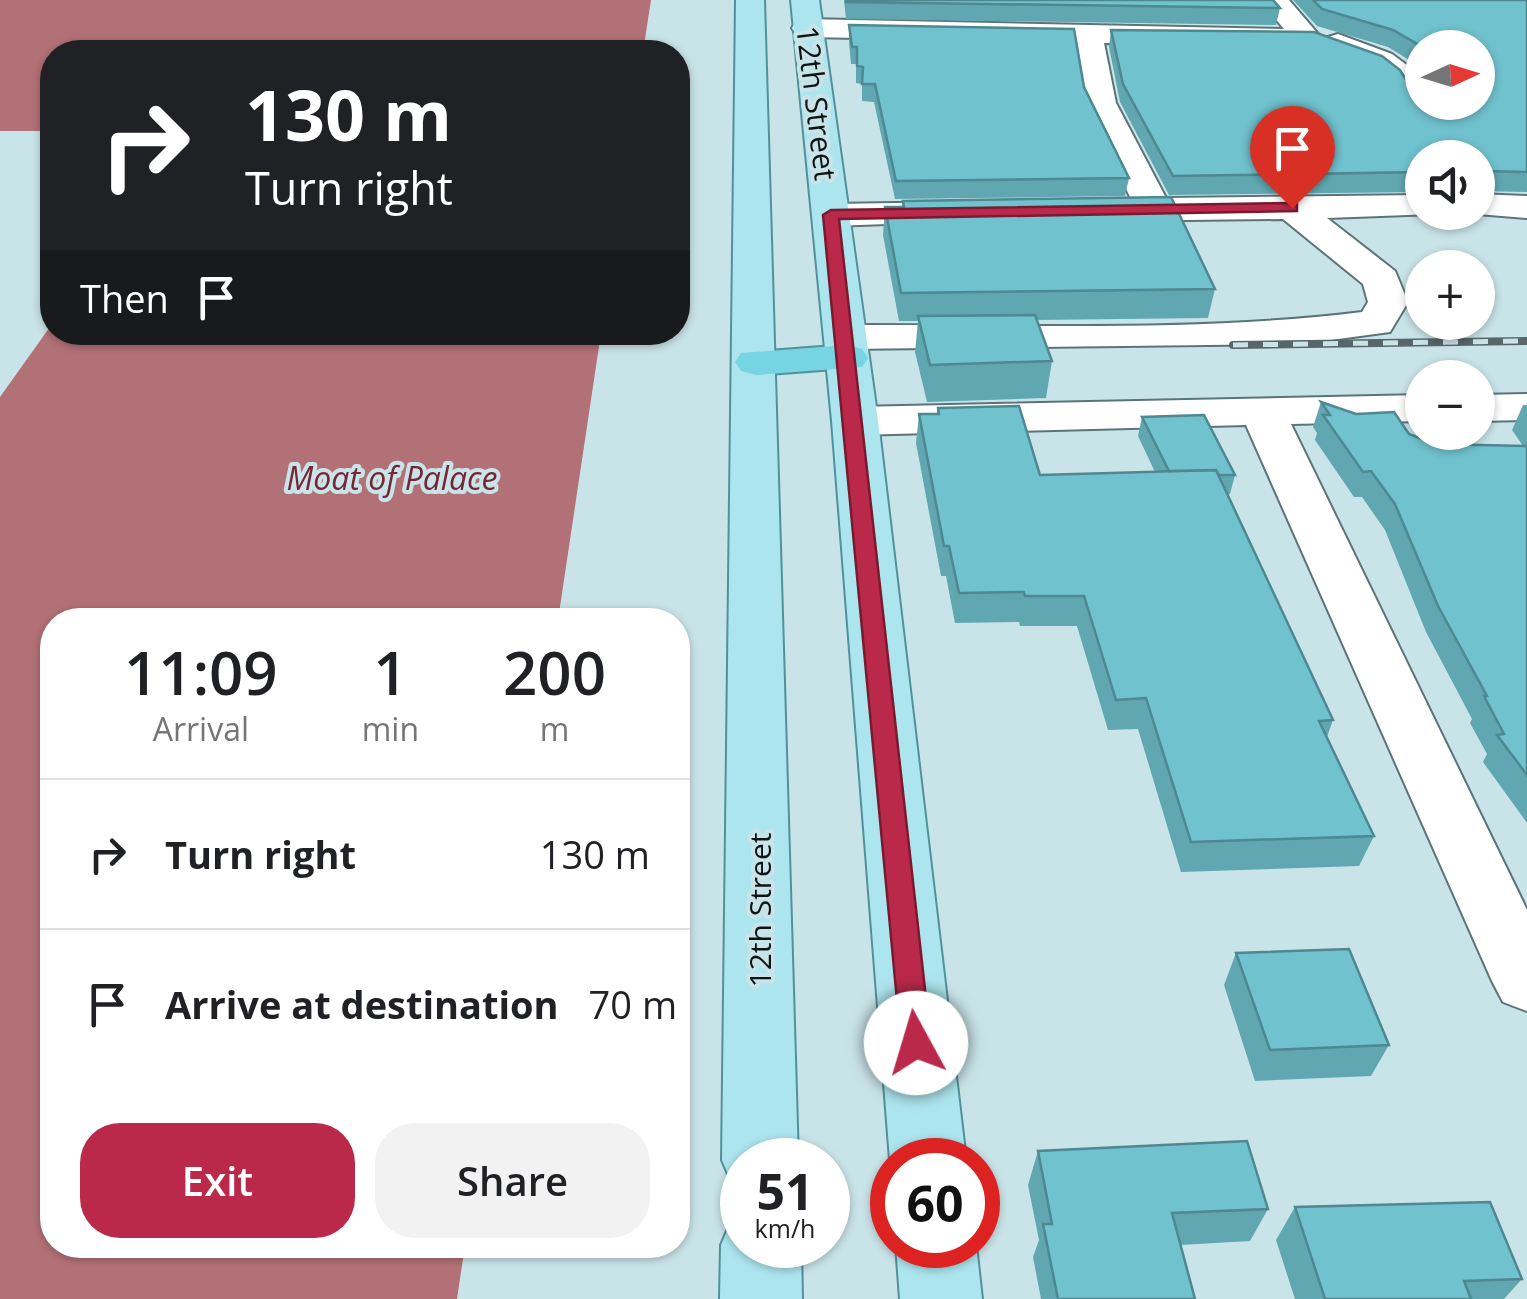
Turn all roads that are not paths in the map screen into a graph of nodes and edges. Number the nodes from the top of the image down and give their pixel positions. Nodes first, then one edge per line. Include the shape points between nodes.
1 (750, 0) edge
2 (1274, 0) edge
3 (806, 14) edge
4 (1089, 34) junction
5 (1306, 35) junction
6 (1405, 78) edge
7 (1495, 205) edge
8 (1405, 206) edge
9 (1527, 206) edge
10 (1292, 208) junction
11 (1155, 210) junction
12 (1064, 211) edge
13 (990, 213) edge
14 (831, 215) junction
15 (1062, 335) junction
16 (846, 348) junction
17 (756, 362) junction
18 (1527, 407) edge
19 (1405, 408) edge
20 (1495, 408) edge
21 (1261, 409) junction
22 (1090, 414) junction
23 (855, 421) junction
24 (1527, 981) edge
25 (760, 1138) edge
26 (926, 1138) edge
27 (760, 1268) edge
28 (939, 1268) edge
29 (761, 1299) edge
30 (942, 1299) edge

1 - 17 main road, 12th Street
2 - 5 street
3 - 4 street
3 - 14 main road, 12th Street
4 - 5 street via 1293,40
4 - 11 street via 1091,76
5 - 6 street via 1352,46
7 - 9 street
8 - 10 street
10 - 11 street
10 - 15 street via 1381,279 1388,302 1376,323 1301,332
11 - 12 street
13 - 14 street
14 - 16 main road, 12th Street
15 - 16 street
15 - 22 street
16 - 17 highway
16 - 23 main road, 12th Street
17 - 25 main road, 12th Street
18 - 20 street
19 - 21 street
21 - 22 street
21 - 24 street
22 - 23 street
23 - 26 main road, 12th Street
27 - 29 main road
28 - 30 main road

